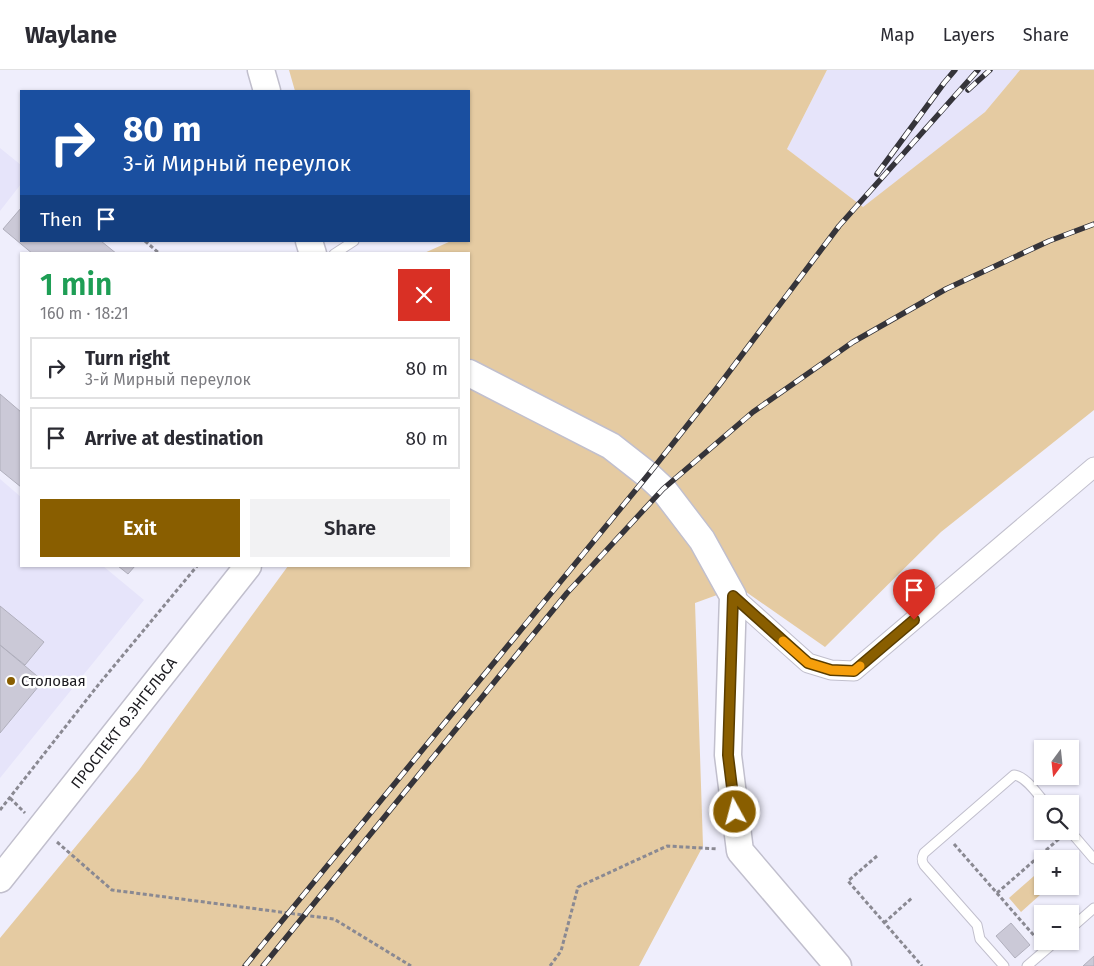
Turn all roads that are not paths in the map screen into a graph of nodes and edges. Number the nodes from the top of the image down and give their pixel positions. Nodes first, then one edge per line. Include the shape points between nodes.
1 (262, 70) edge
2 (267, 90) edge
3 (352, 242) edge
4 (337, 252) edge
5 (470, 374) edge
6 (1094, 467) edge
7 (247, 567) edge
8 (733, 596) junction
9 (1038, 795) edge
10 (1078, 840) edge
11 (1094, 859) edge
12 (0, 879) edge
13 (1094, 908) edge
14 (1079, 921) edge
15 (1045, 950) edge
16 (997, 964) edge
17 (838, 966) edge
18 (1027, 966) edge

1 - 2 street
3 - 4 lane
5 - 8 street via 611,446 648,475 663,489 702,540
6 - 8 street via 854,671 831,670 808,663
7 - 12 street, ПРОСПЕКТ Ф.ЭНГЕЛЬСА
8 - 17 street via 728,755 740,851
9 - 16 lane via 1024,779 1014,775 922,857 924,865 977,925 980,939
10 - 11 lane
13 - 14 lane
15 - 18 lane

